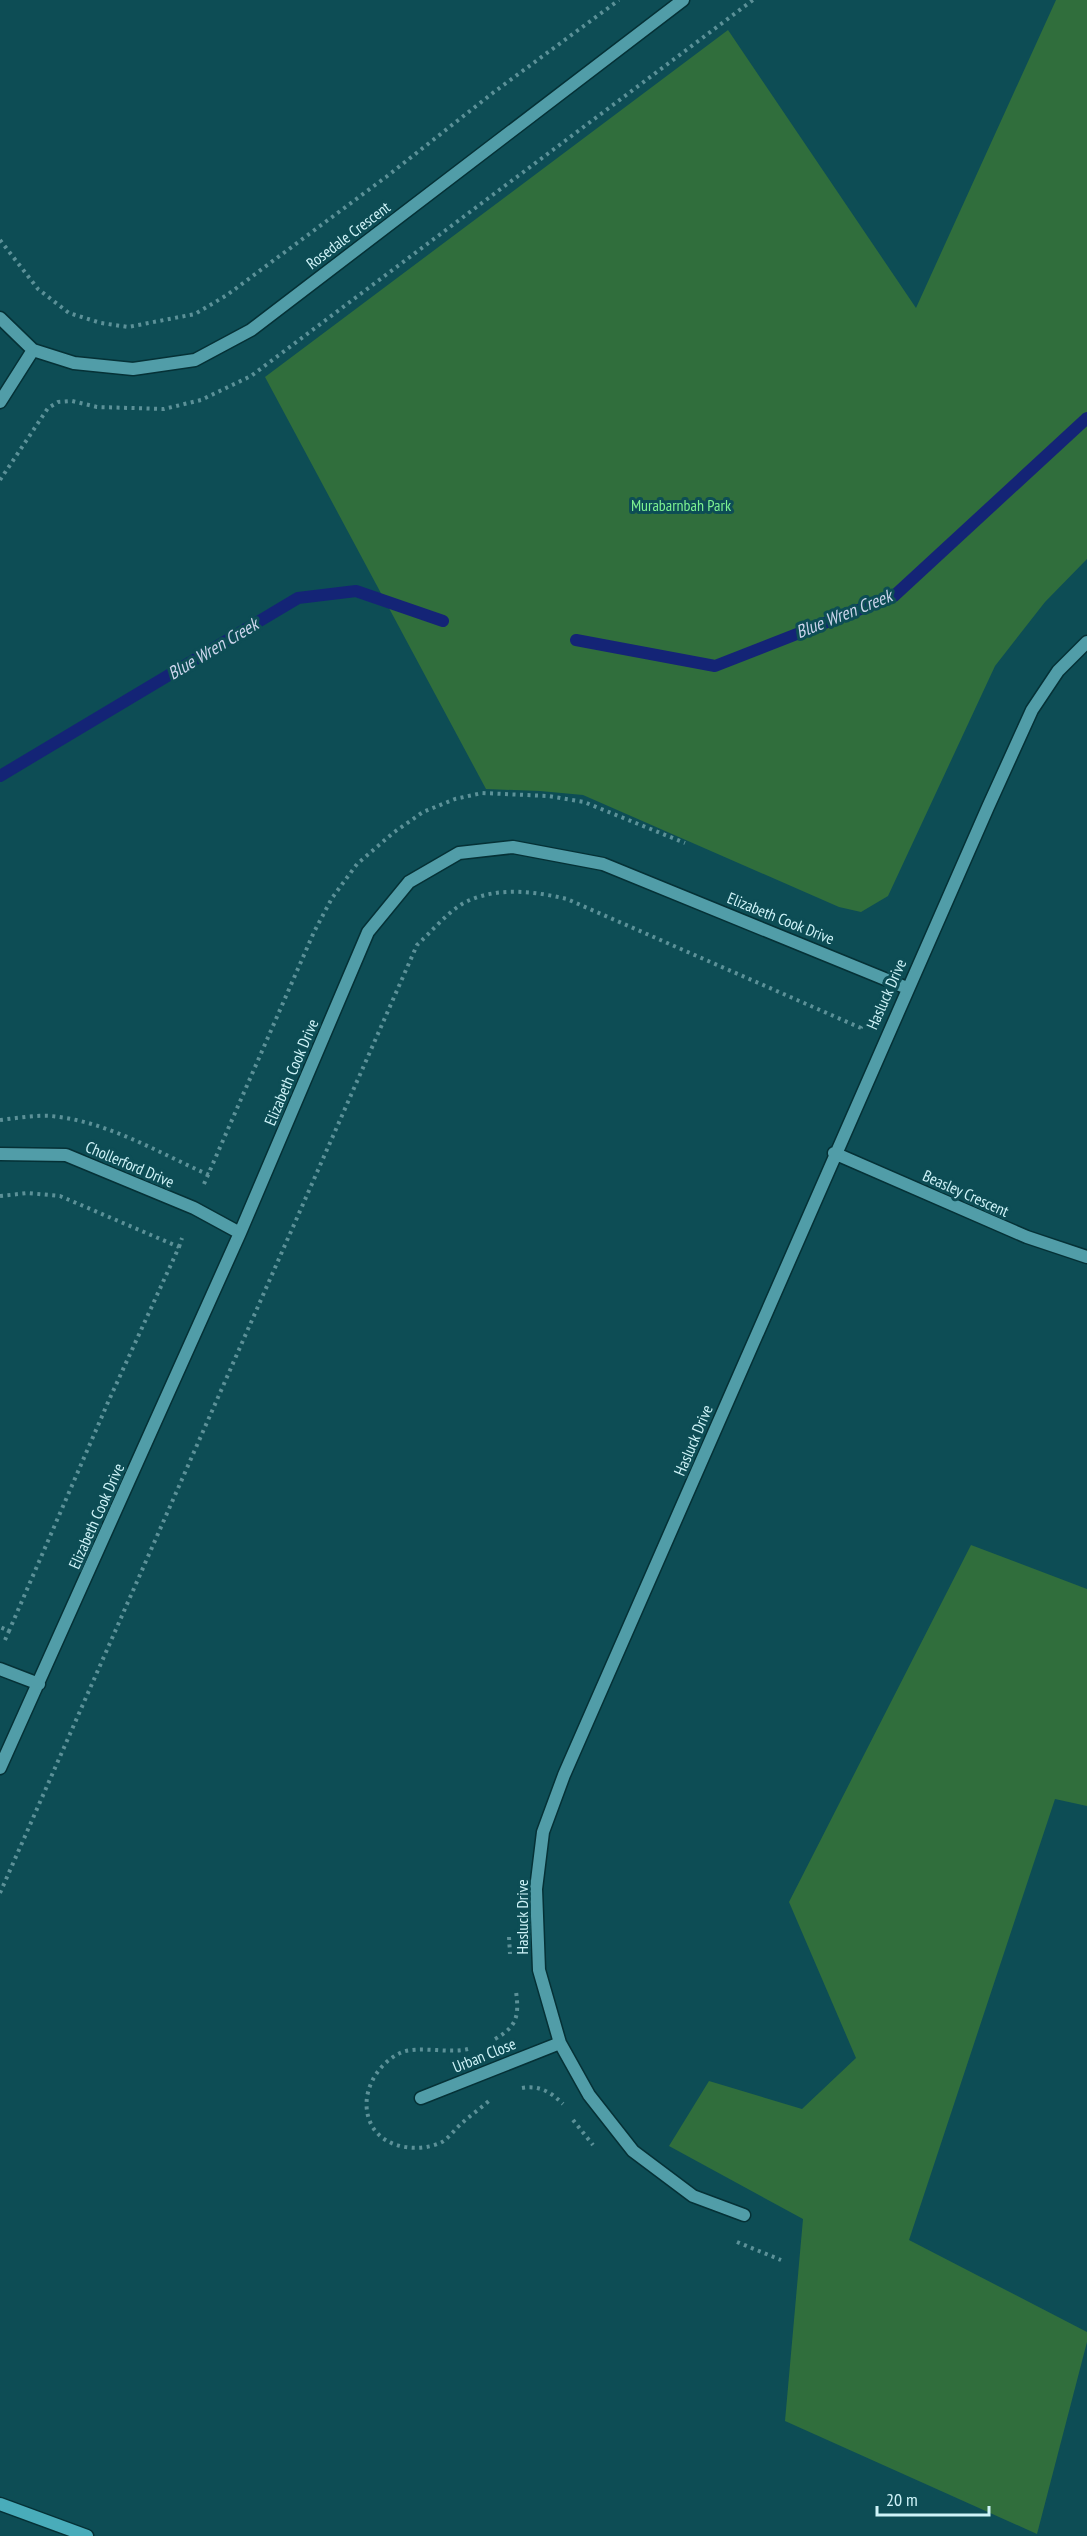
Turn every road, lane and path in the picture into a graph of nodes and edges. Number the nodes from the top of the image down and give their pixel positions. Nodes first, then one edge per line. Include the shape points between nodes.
1 (619, 0) edge
2 (683, 0) edge
3 (0, 240) edge
4 (0, 318) edge
5 (33, 350) junction
6 (0, 402) edge
7 (1087, 642) edge
8 (906, 988) junction
9 (857, 1039) dead end
10 (0, 1120) edge
11 (834, 1153) junction
12 (0, 1154) edge
13 (208, 1175) dead end
14 (0, 1196) edge
15 (240, 1233) junction
16 (182, 1238) dead end
17 (179, 1247) junction
18 (1087, 1257) edge
19 (0, 1627) edge
20 (9, 1631) junction
21 (5, 1640) dead end
22 (0, 1669) edge
23 (39, 1684) junction
24 (0, 1768) edge
25 (0, 1893) edge
26 (510, 1926) dead end
27 (511, 1956) dead end
28 (515, 1983) dead end
29 (489, 2042) dead end
30 (560, 2043) junction
31 (473, 2047) dead end
32 (513, 2089) dead end
33 (494, 2097) dead end
34 (421, 2098) dead end
35 (595, 2148) dead end
36 (744, 2215) dead end
37 (732, 2240) dead end
38 (781, 2260) dead end
39 (0, 2504) edge
40 (87, 2536) edge

1 - 3 path via 227,295 195,314 128,327 69,313 38,289
2 - 5 street, Rosedale Crescent via 251,330 195,360 133,369 74,363
4 - 5 street, Rosedale Crescent
5 - 6 street
7 - 8 street, Hasluck Drive via 1058,672 1032,710
8 - 11 street, Hasluck Drive
8 - 15 street, Elizabeth Cook Drive via 603,864 513,847 459,854 409,882 368,932
9 - 25 path via 861,1029 567,899 535,891 493,893 462,905 417,945
10 - 13 path via 51,1116 80,1121
11 - 18 street, Beasley Crescent via 1027,1237
11 - 30 street, Hasluck Drive via 564,1774 543,1832 536,1889 539,1970
12 - 15 street, Chollerford Drive via 66,1155 194,1208
14 - 17 path via 28,1192 60,1196
15 - 23 street, Elizabeth Cook Drive
16 - 17 path
17 - 20 path
19 - 20 path
20 - 21 path
22 - 23 street
23 - 24 street, Elizabeth Cook Drive
26 - 27 path
28 - 29 path via 518,2013 507,2031
30 - 34 street, Urban Close
30 - 36 street, Hasluck Drive via 589,2095 633,2151 693,2196
31 - 33 path via 403,2051 383,2062 372,2078 368,2096 372,2126 386,2140 407,2148 426,2147 443,2142
32 - 35 path via 532,2086 550,2092
37 - 38 path
39 - 40 street

